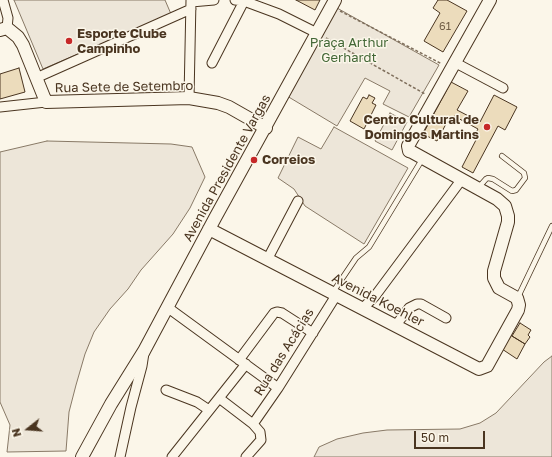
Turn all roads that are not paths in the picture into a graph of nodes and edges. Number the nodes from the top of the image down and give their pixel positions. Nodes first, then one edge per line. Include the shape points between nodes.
1 (3, 0) edge
2 (214, 0) edge
3 (239, 0) edge
4 (490, 0) edge
5 (191, 4) edge
6 (334, 4) edge
7 (4, 29) edge
8 (318, 33) junction
9 (212, 63) dead end
10 (452, 66) junction
11 (36, 78) junction
12 (503, 88) dead end
13 (189, 98) junction
14 (46, 102) junction
15 (0, 107) edge
16 (266, 128) junction
17 (502, 156) dead end
18 (423, 158) junction
19 (462, 179) junction
20 (478, 188) junction
21 (298, 202) dead end
22 (552, 226) edge
23 (209, 229) junction
24 (267, 260) junction
25 (335, 293) junction
26 (517, 298) junction
27 (168, 307) junction
28 (363, 308) junction
29 (446, 318) dead end
30 (396, 325) junction
31 (313, 333) junction
32 (144, 351) junction
33 (243, 362) junction
34 (278, 388) junction
35 (166, 390) dead end
36 (219, 398) junction
37 (209, 410) junction
38 (253, 424) junction
39 (82, 457) edge
40 (120, 457) edge
41 (172, 457) edge
42 (246, 457) edge

1 - 7 street via 8,18
2 - 5 street
3 - 8 street via 279,14
3 - 9 street
4 - 10 street
5 - 11 street
5 - 13 street
6 - 8 street, Avenida Presidente Vargas
7 - 11 street via 18,37
8 - 16 street, Avenida Presidente Vargas
10 - 12 street
10 - 18 street via 409,143 409,150
11 - 14 street
13 - 14 street, Rua Sete de Setembro
13 - 16 street, Rua Sete de Setembro via 230,107
14 - 15 street, Rua Sete de Setembro
16 - 23 street, Avenida Presidente Vargas
17 - 20 lane via 524,173 525,178 516,190 512,191 488,178
18 - 19 street
18 - 25 lane via 369,247 356,258
19 - 20 street
19 - 28 street via 375,296
20 - 26 street via 505,206 508,222 494,278 499,288
21 - 24 street
22 - 26 lane
23 - 24 street, Avenida Koehler
23 - 27 street, Avenida Presidente Vargas
24 - 25 street, Avenida Koehler
25 - 28 street, Avenida Koehler
25 - 31 street, Rua das Acácias
26 - 30 street, Avenida Koehler via 520,305 513,319 487,366 479,368
27 - 32 street, Avenida Presidente Vargas
27 - 33 street
28 - 30 street, Avenida Koehler
29 - 30 street via 417,304 409,308
31 - 33 street via 282,313 274,313
31 - 34 street, Rua das Acácias
32 - 39 street, Avenida Presidente Vargas
32 - 40 street
33 - 34 street
33 - 36 street
34 - 38 street, Rua das Acácias
35 - 37 street via 197,402
36 - 37 street
36 - 38 street
37 - 41 street
38 - 42 street via 260,432 260,440

